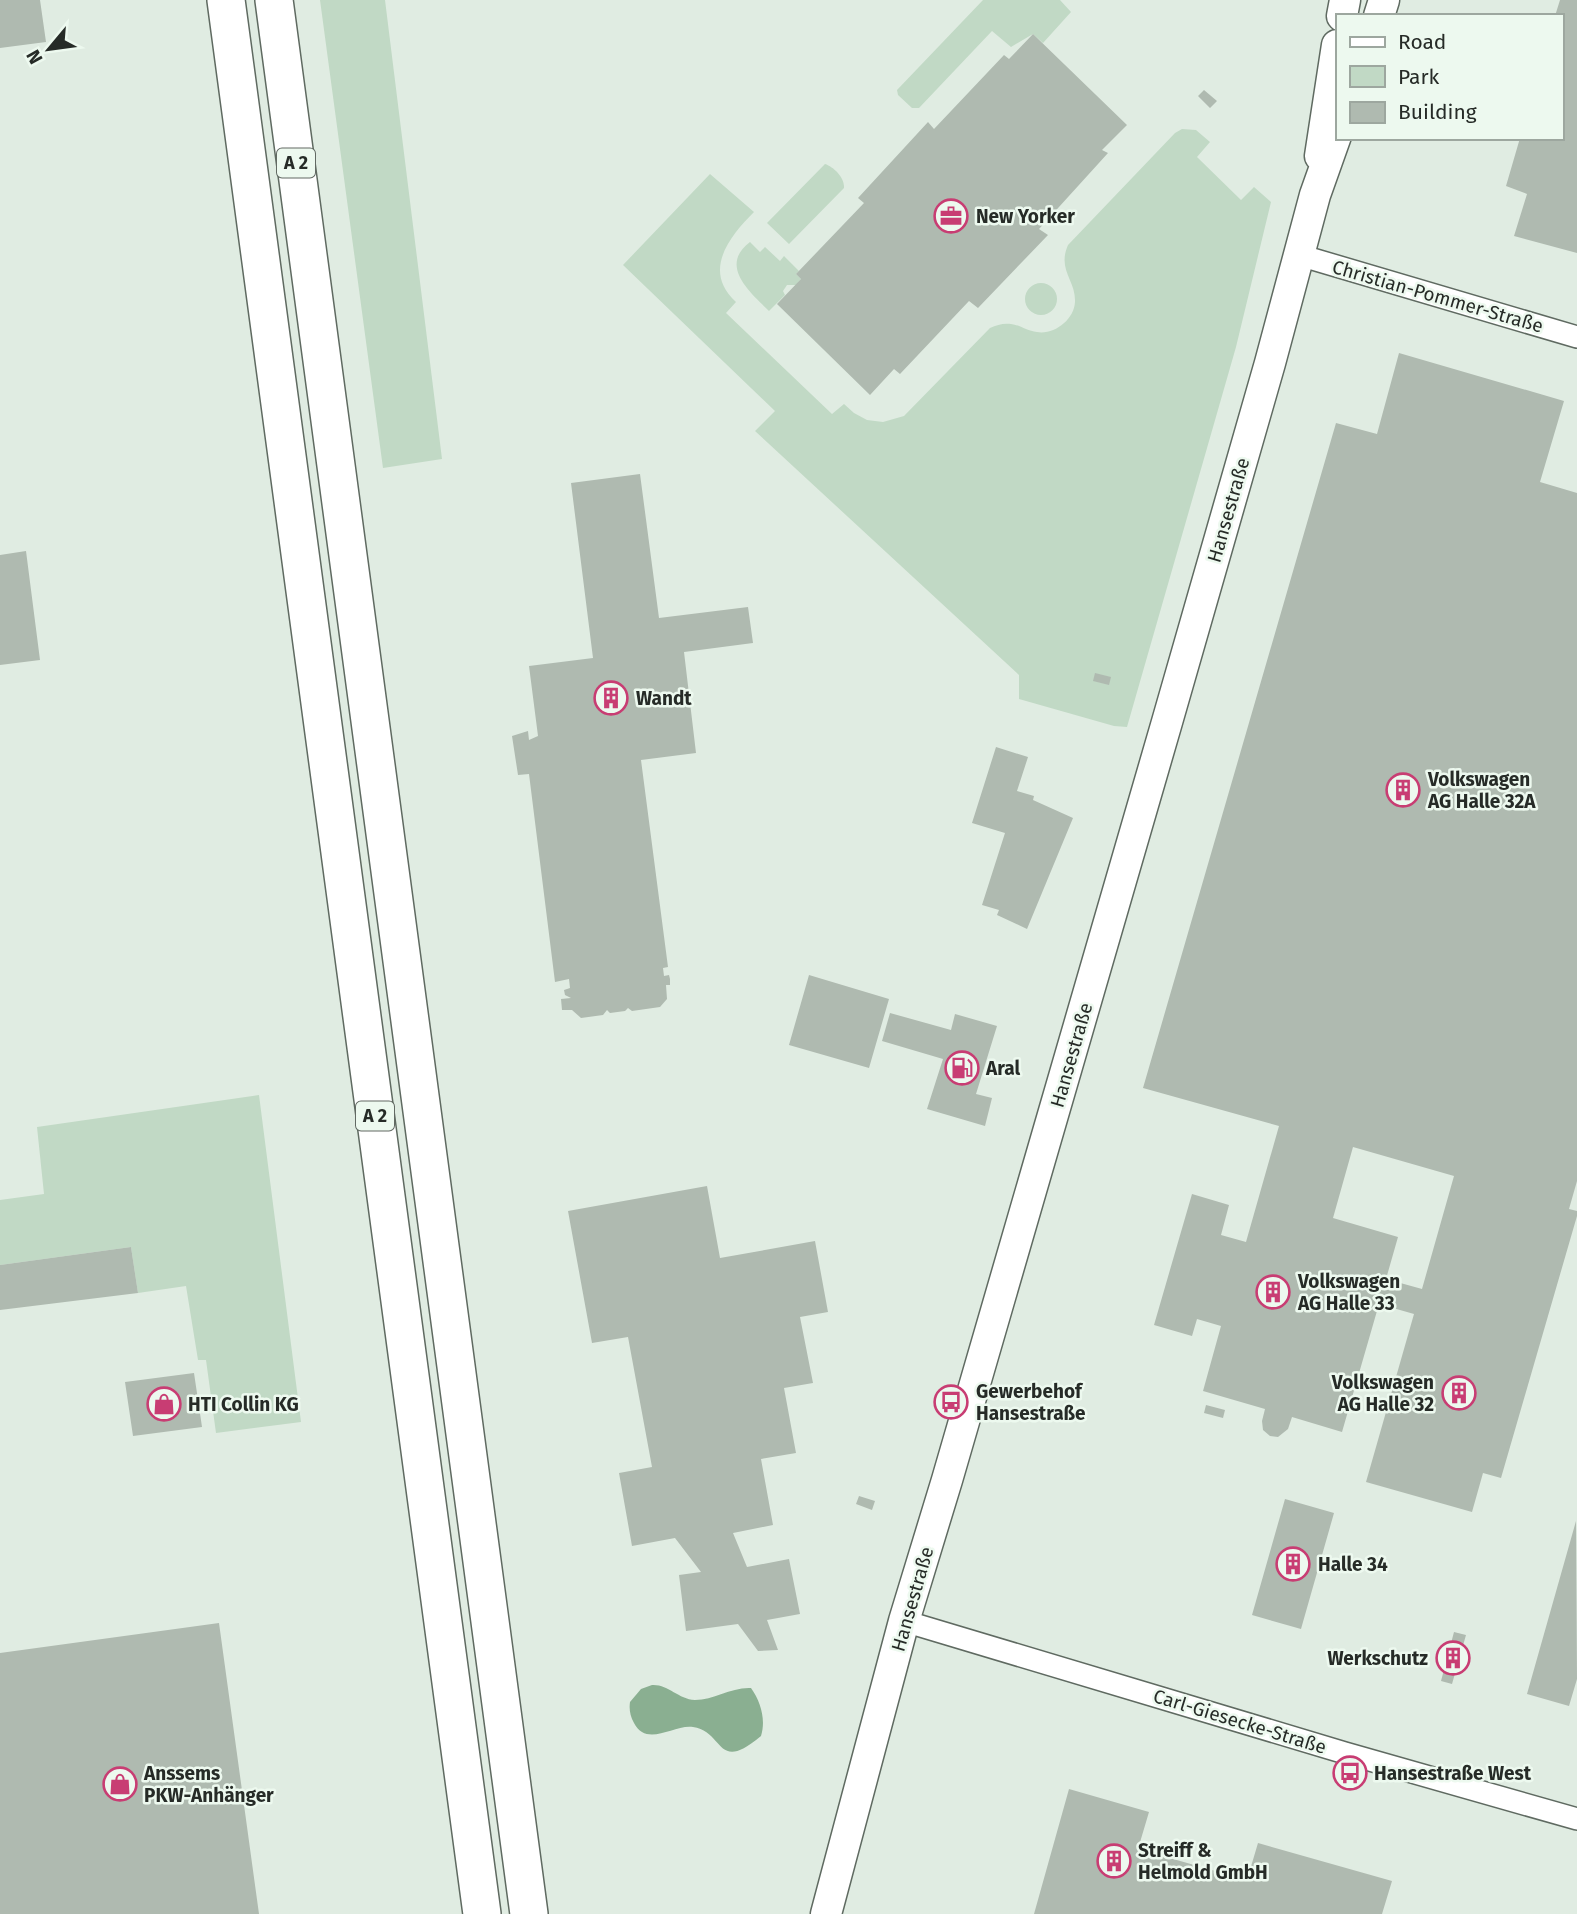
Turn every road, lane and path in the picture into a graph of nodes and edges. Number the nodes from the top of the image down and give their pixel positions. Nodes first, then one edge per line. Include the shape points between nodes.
1 (226, 0) edge
2 (274, 0) edge
3 (1336, 52) edge
4 (1336, 136) edge
5 (1315, 195) junction
6 (1299, 255) junction
7 (1577, 337) edge
8 (904, 1621) junction
9 (1577, 1819) edge
10 (521, 1852) junction
11 (482, 1914) edge
12 (529, 1914) edge
13 (549, 1914) edge
14 (826, 1914) edge

1 - 11 highway, A 2
2 - 10 highway, A 2
3 - 5 main road, Hansestraße
4 - 5 main road, Hansestraße
5 - 6 main road, Hansestraße
6 - 7 street, Christian-Pommer-Straße
6 - 8 main road, Hansestraße
8 - 9 street, Carl-Giesecke-Straße
8 - 14 main road, Hansestraße
10 - 12 highway, A 2
10 - 13 highway

